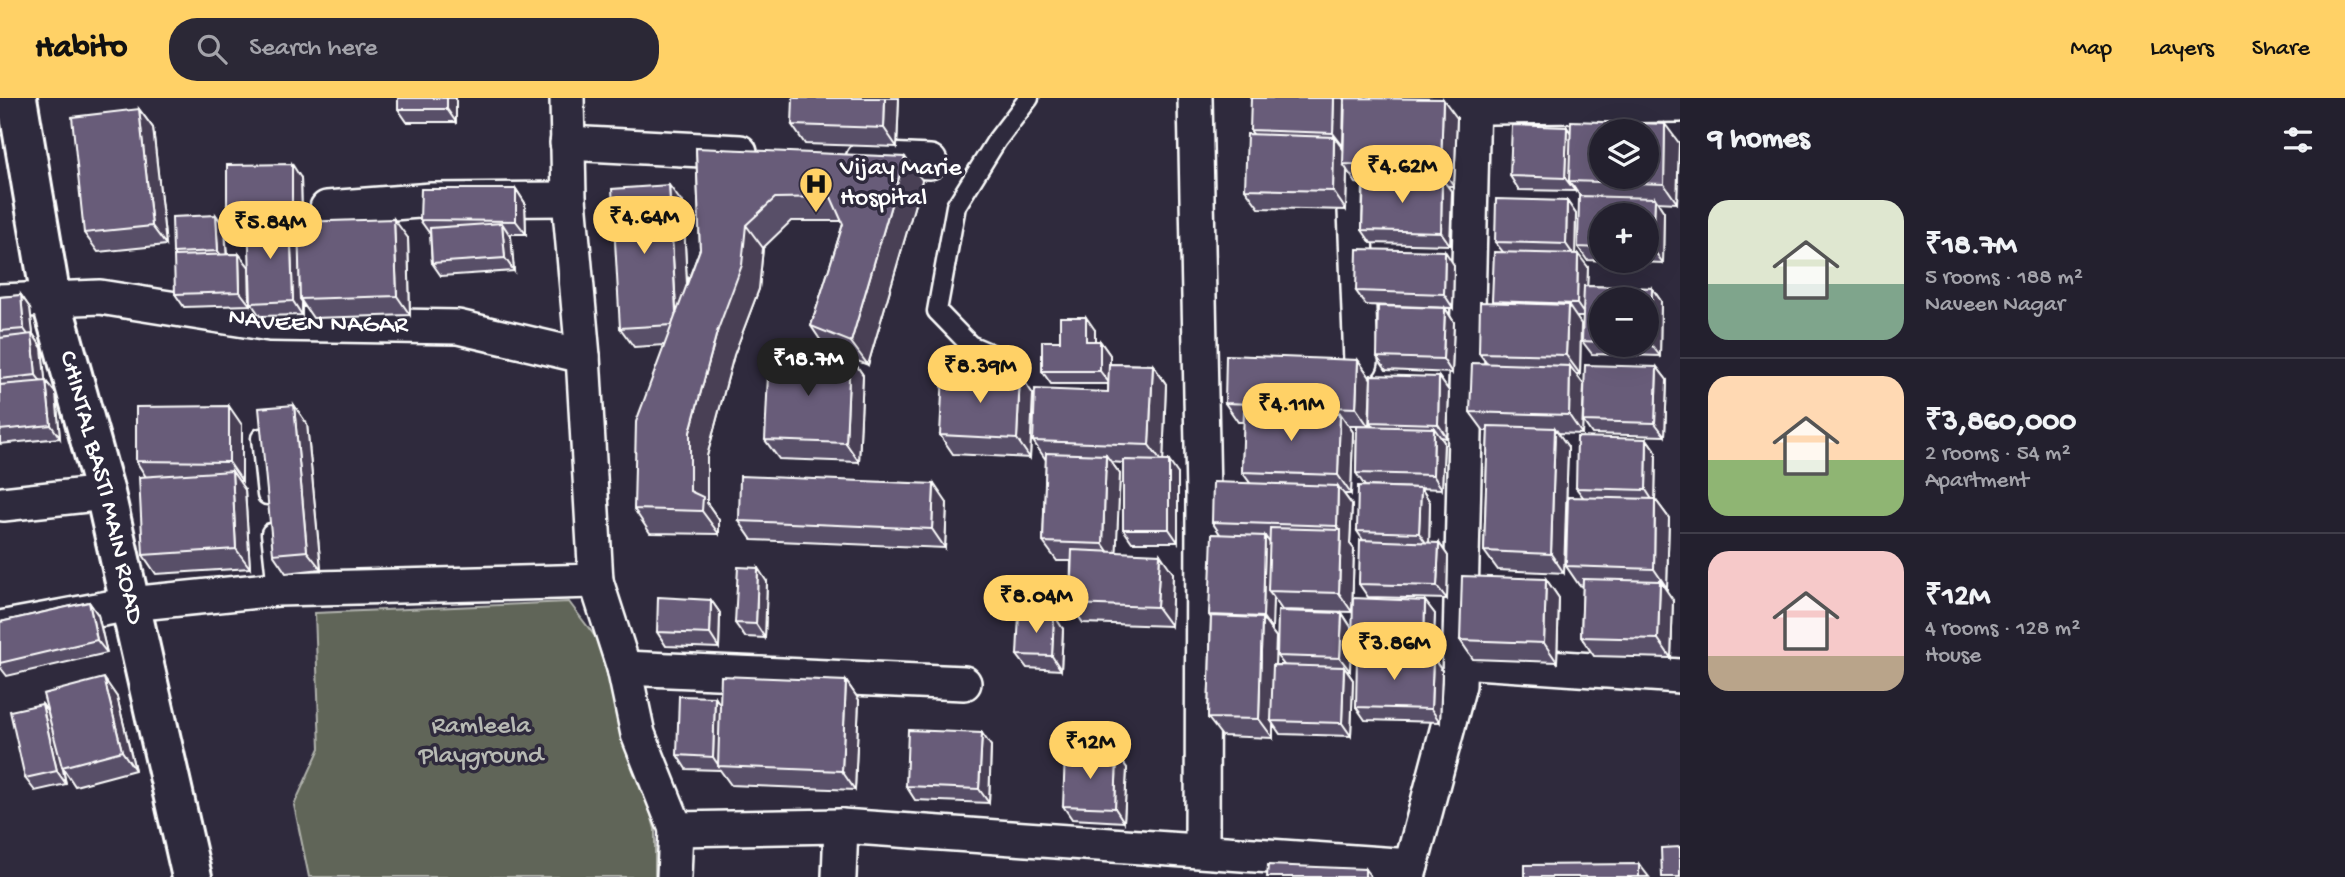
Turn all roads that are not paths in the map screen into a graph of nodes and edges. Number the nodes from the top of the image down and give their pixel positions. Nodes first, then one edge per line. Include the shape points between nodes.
1 (17, 98) edge
2 (567, 98) edge
3 (1029, 98) edge
4 (1195, 98) edge
5 (1634, 101) edge
6 (1473, 102) edge
7 (1680, 105) edge
8 (567, 143) junction
9 (777, 154) edge
10 (832, 157) edge
11 (930, 162) dead end
12 (569, 198) junction
13 (327, 208) dead end
14 (51, 299) junction
15 (0, 301) edge
16 (583, 356) junction
17 (1010, 362) dead end
18 (1361, 362) edge
19 (261, 438) edge
20 (105, 493) junction
21 (4, 504) dead end
22 (596, 581) junction
23 (277, 589) junction
24 (130, 604) junction
25 (0, 628) edge
26 (1460, 661) junction
27 (624, 668) junction
28 (1680, 676) edge
29 (964, 683) dead end
30 (841, 827) junction
31 (676, 829) junction
32 (1202, 849) junction
33 (1410, 871) edge
34 (192, 877) edge
35 (674, 877) edge
36 (839, 877) edge

1 - 14 street, CHINTAL BASTI MAIN ROAD
2 - 8 street
3 - 17 lane via 996,139 956,206 937,311 970,345
4 - 32 street via 1203,495
5 - 6 street
5 - 7 street
6 - 18 street via 1368,108 1355,117 1351,142
6 - 26 street
8 - 9 street
8 - 12 street
10 - 11 street
12 - 13 street via 432,200
12 - 16 street
14 - 15 street, NAVEEN NAGAR
14 - 16 street, NAVEEN NAGAR via 100,297 270,324 458,327
14 - 20 street, CHINTAL BASTI MAIN ROAD
16 - 22 street
19 - 23 lane
20 - 21 street
20 - 24 street, CHINTAL BASTI MAIN ROAD
22 - 23 street
22 - 27 street
23 - 24 street
24 - 25 street
24 - 34 street, CHINTAL BASTI MAIN ROAD
26 - 28 street
26 - 33 street via 1460,685
27 - 29 street
27 - 31 street via 638,734
30 - 31 street
30 - 32 street
30 - 36 street
31 - 35 street
32 - 33 street

